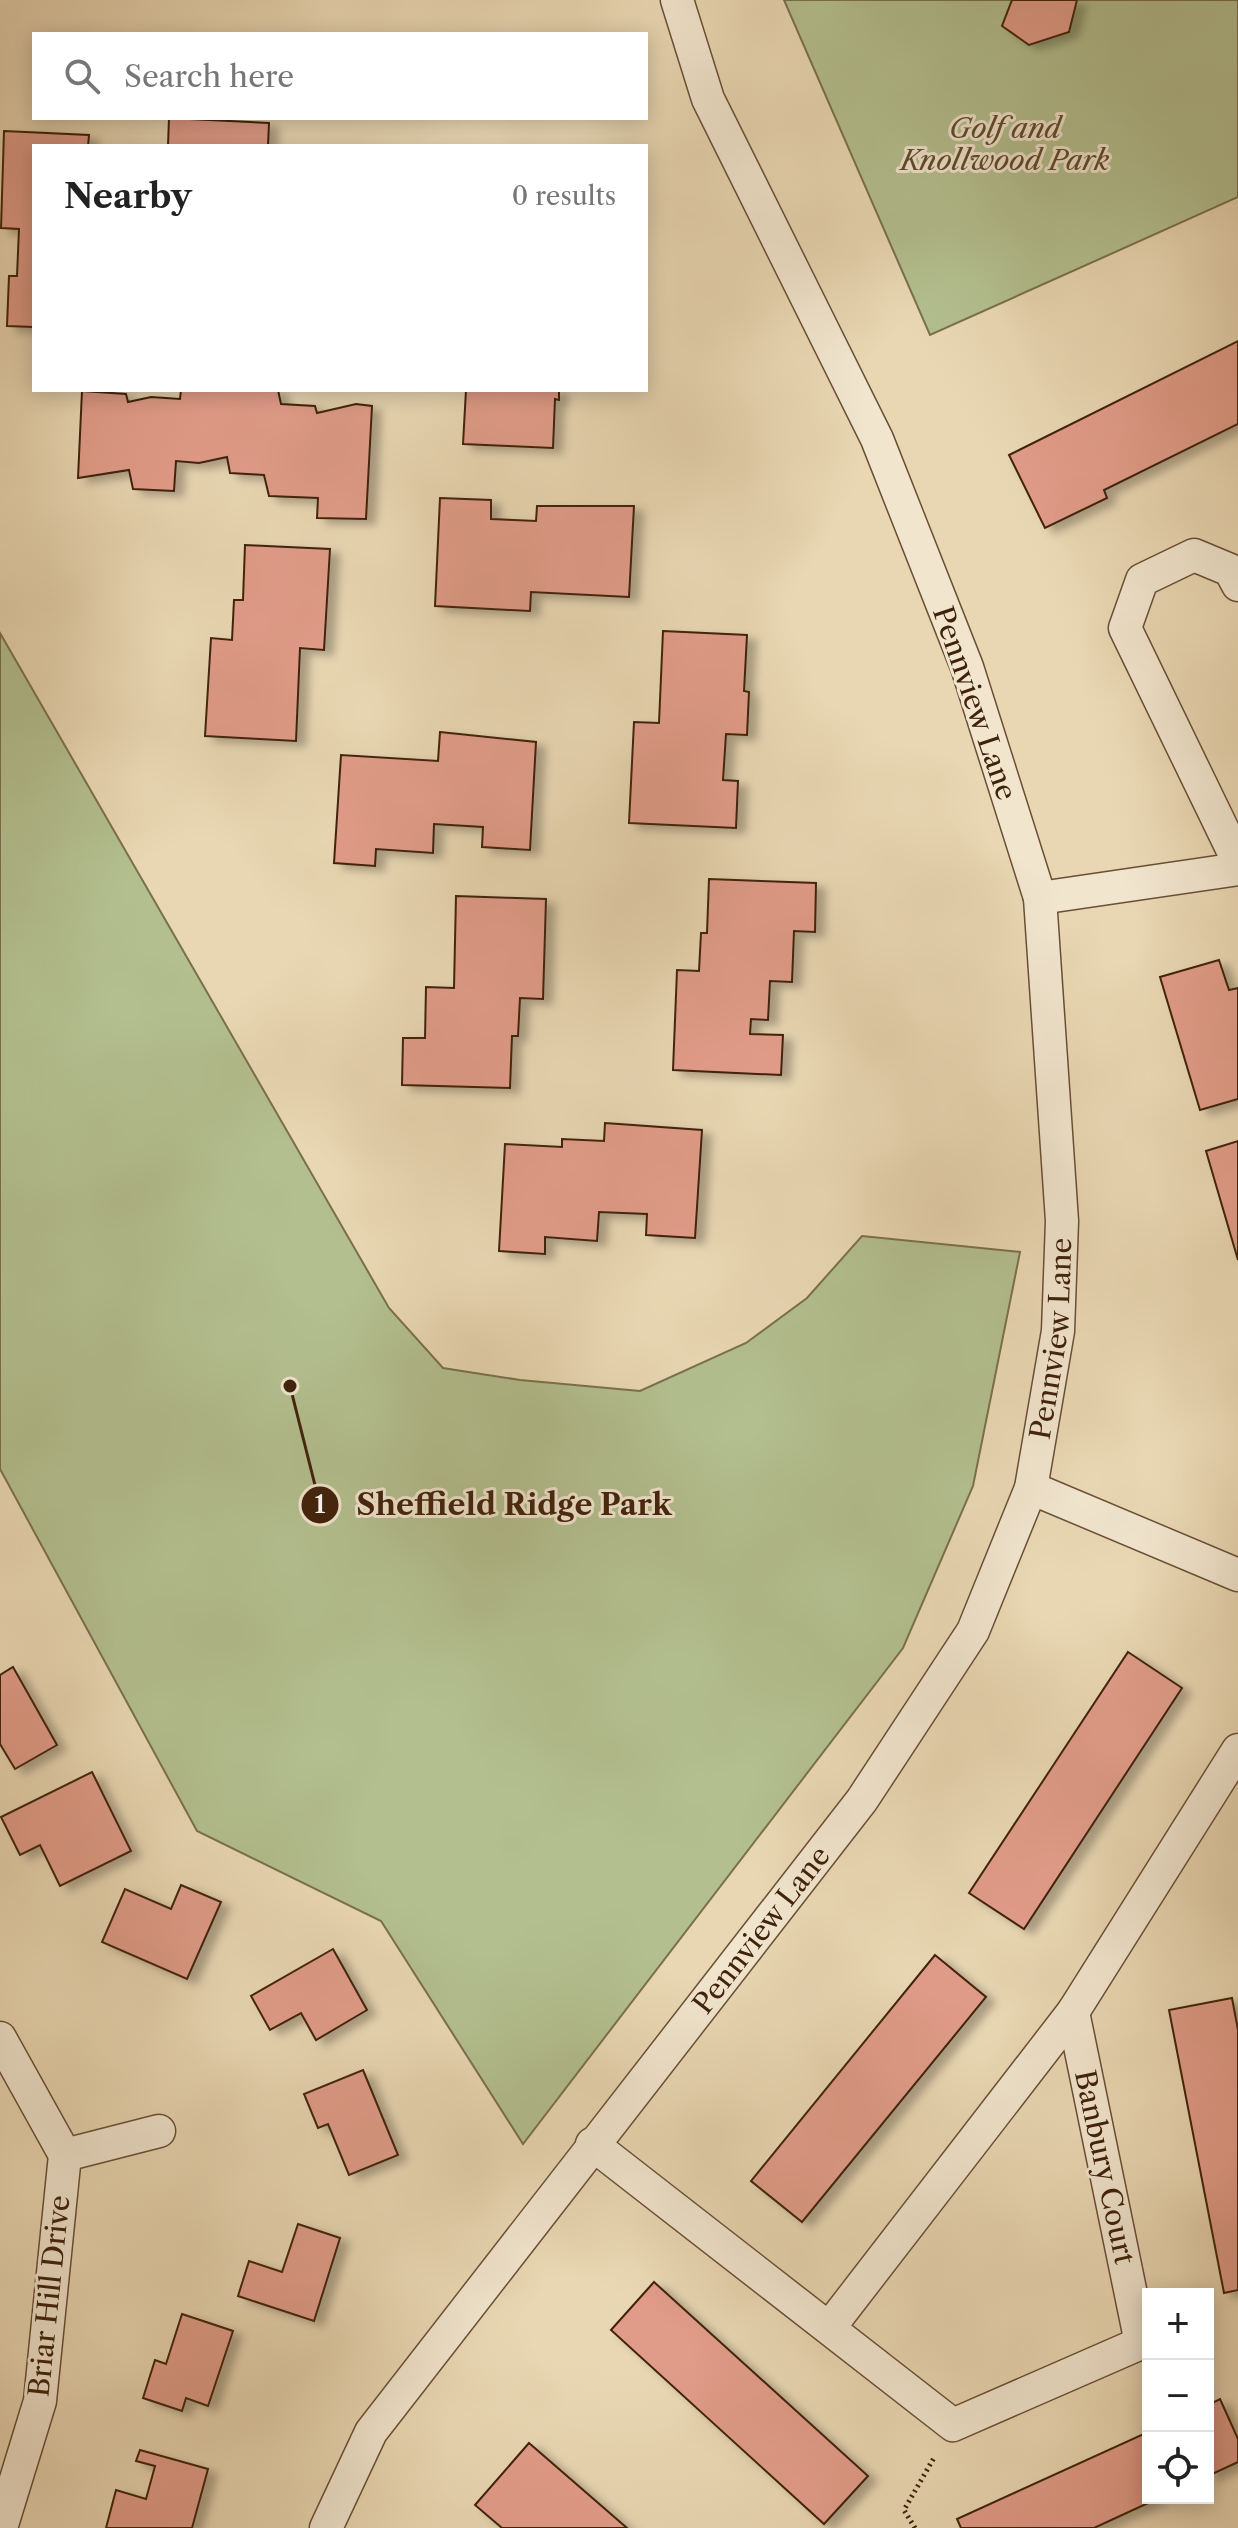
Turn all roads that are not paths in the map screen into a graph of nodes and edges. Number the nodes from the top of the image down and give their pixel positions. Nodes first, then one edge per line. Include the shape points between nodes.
1 (677, 0) edge
2 (1238, 585) edge
3 (1238, 861) edge
4 (1238, 869) edge
5 (1040, 898) junction
6 (1031, 1488) junction
7 (1238, 1575) edge
8 (1238, 1750) edge
9 (1073, 2012) junction
10 (0, 2038) edge
11 (159, 2131) dead end
12 (592, 2144) junction
13 (65, 2155) junction
14 (829, 2328) junction
15 (1, 2528) edge
16 (326, 2528) edge

1 - 5 street, Pennview Lane via 708,99 877,439 967,667
2 - 3 street via 1230,570 1194,555 1142,580 1125,628
4 - 5 street
5 - 6 street, Pennview Lane via 1062,1221 1058,1331
6 - 7 street
6 - 12 street, Pennview Lane via 973,1631 862,1800
8 - 9 street, Banbury Court
9 - 14 street, Banbury Court
9 - 14 street, Banbury Court via 1141,2343 953,2425
10 - 13 street, Briar Hill Drive
11 - 13 street, Briar Hill Drive
12 - 14 street
12 - 16 street, Pennview Lane via 371,2432
13 - 15 street, Briar Hill Drive via 40,2401

